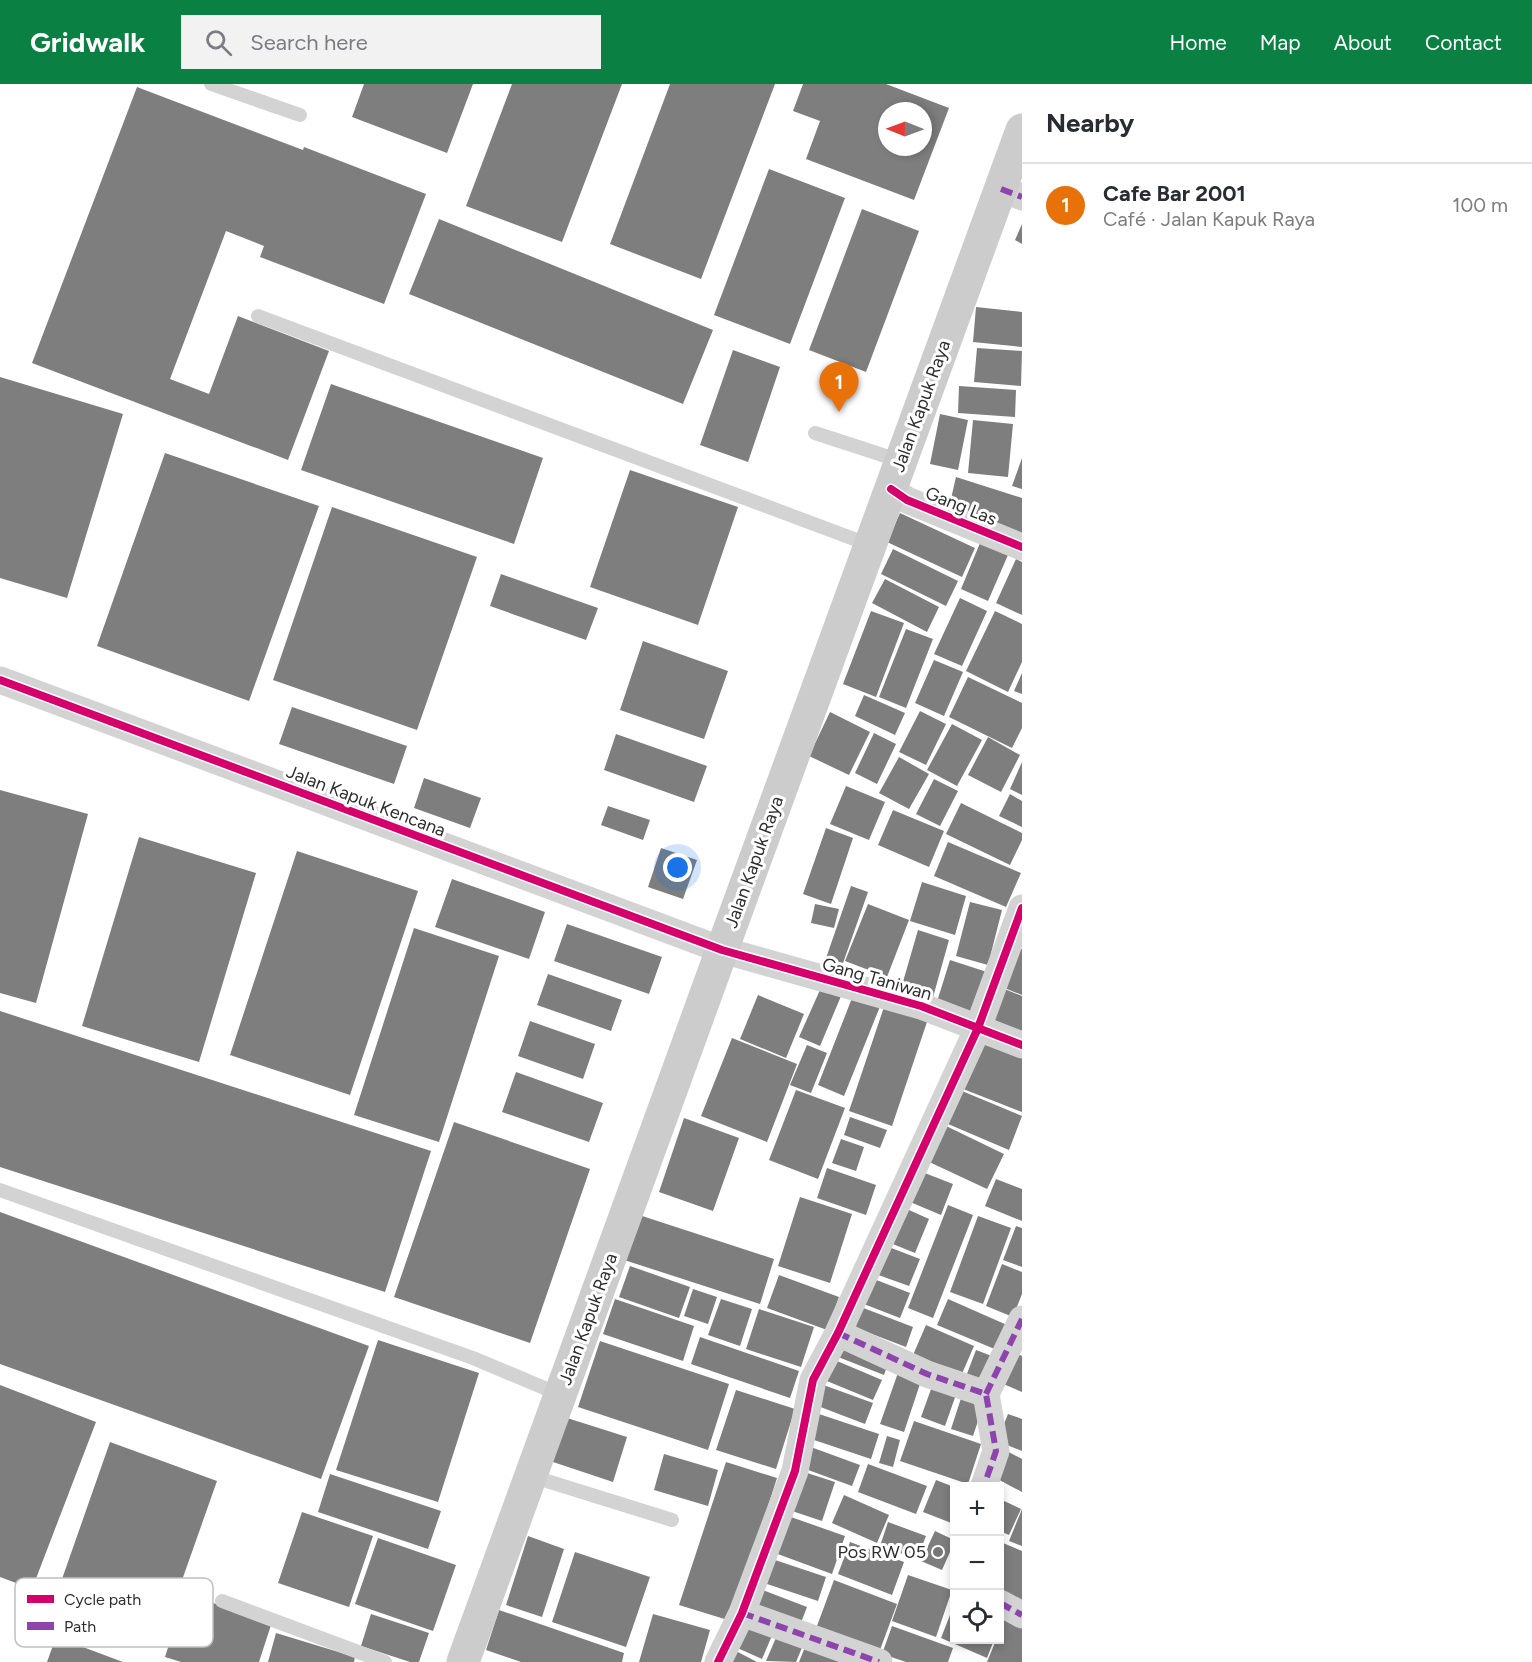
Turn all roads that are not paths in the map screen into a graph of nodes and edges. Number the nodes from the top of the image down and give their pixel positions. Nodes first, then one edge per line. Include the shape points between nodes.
1 (211, 84) edge
2 (300, 115) dead end
3 (1022, 130) edge
4 (1011, 193) edge
5 (258, 316) dead end
6 (815, 433) dead end
7 (896, 475) junction
8 (870, 545) junction
9 (1022, 547) edge
10 (0, 680) edge
11 (1022, 908) edge
12 (722, 950) junction
13 (978, 1028) junction
14 (1022, 1045) edge
15 (0, 1190) edge
16 (1022, 1319) edge
17 (838, 1333) junction
18 (986, 1394) junction
19 (561, 1395) junction
20 (531, 1476) junction
21 (985, 1482) edge
22 (672, 1520) dead end
23 (222, 1601) dead end
24 (1004, 1606) edge
25 (742, 1613) junction
26 (1022, 1616) edge
27 (385, 1662) edge
28 (464, 1662) edge
29 (718, 1662) edge
30 (879, 1662) edge

1 - 2 lane
3 - 4 main road, Jalan Kapuk Raya
4 - 7 main road, Jalan Kapuk Raya
5 - 8 lane
6 - 7 lane
7 - 8 main road, Jalan Kapuk Raya
7 - 9 street, Gang Las via 907,500
8 - 12 main road, Jalan Kapuk Raya
10 - 12 street, Jalan Kapuk Kencana
11 - 13 street
12 - 13 street, Gang Taniwan via 921,1006
12 - 19 main road, Jalan Kapuk Raya
13 - 14 street, Gang Taniwan
13 - 17 street
15 - 19 lane via 473,1358
16 - 18 street
17 - 18 street via 927,1374
17 - 25 street via 813,1380 795,1471
18 - 21 street via 996,1451
19 - 20 main road, Jalan Kapuk Raya
20 - 22 lane
20 - 28 main road, Jalan Kapuk Raya
23 - 27 lane
24 - 26 street
25 - 29 street
25 - 30 street

